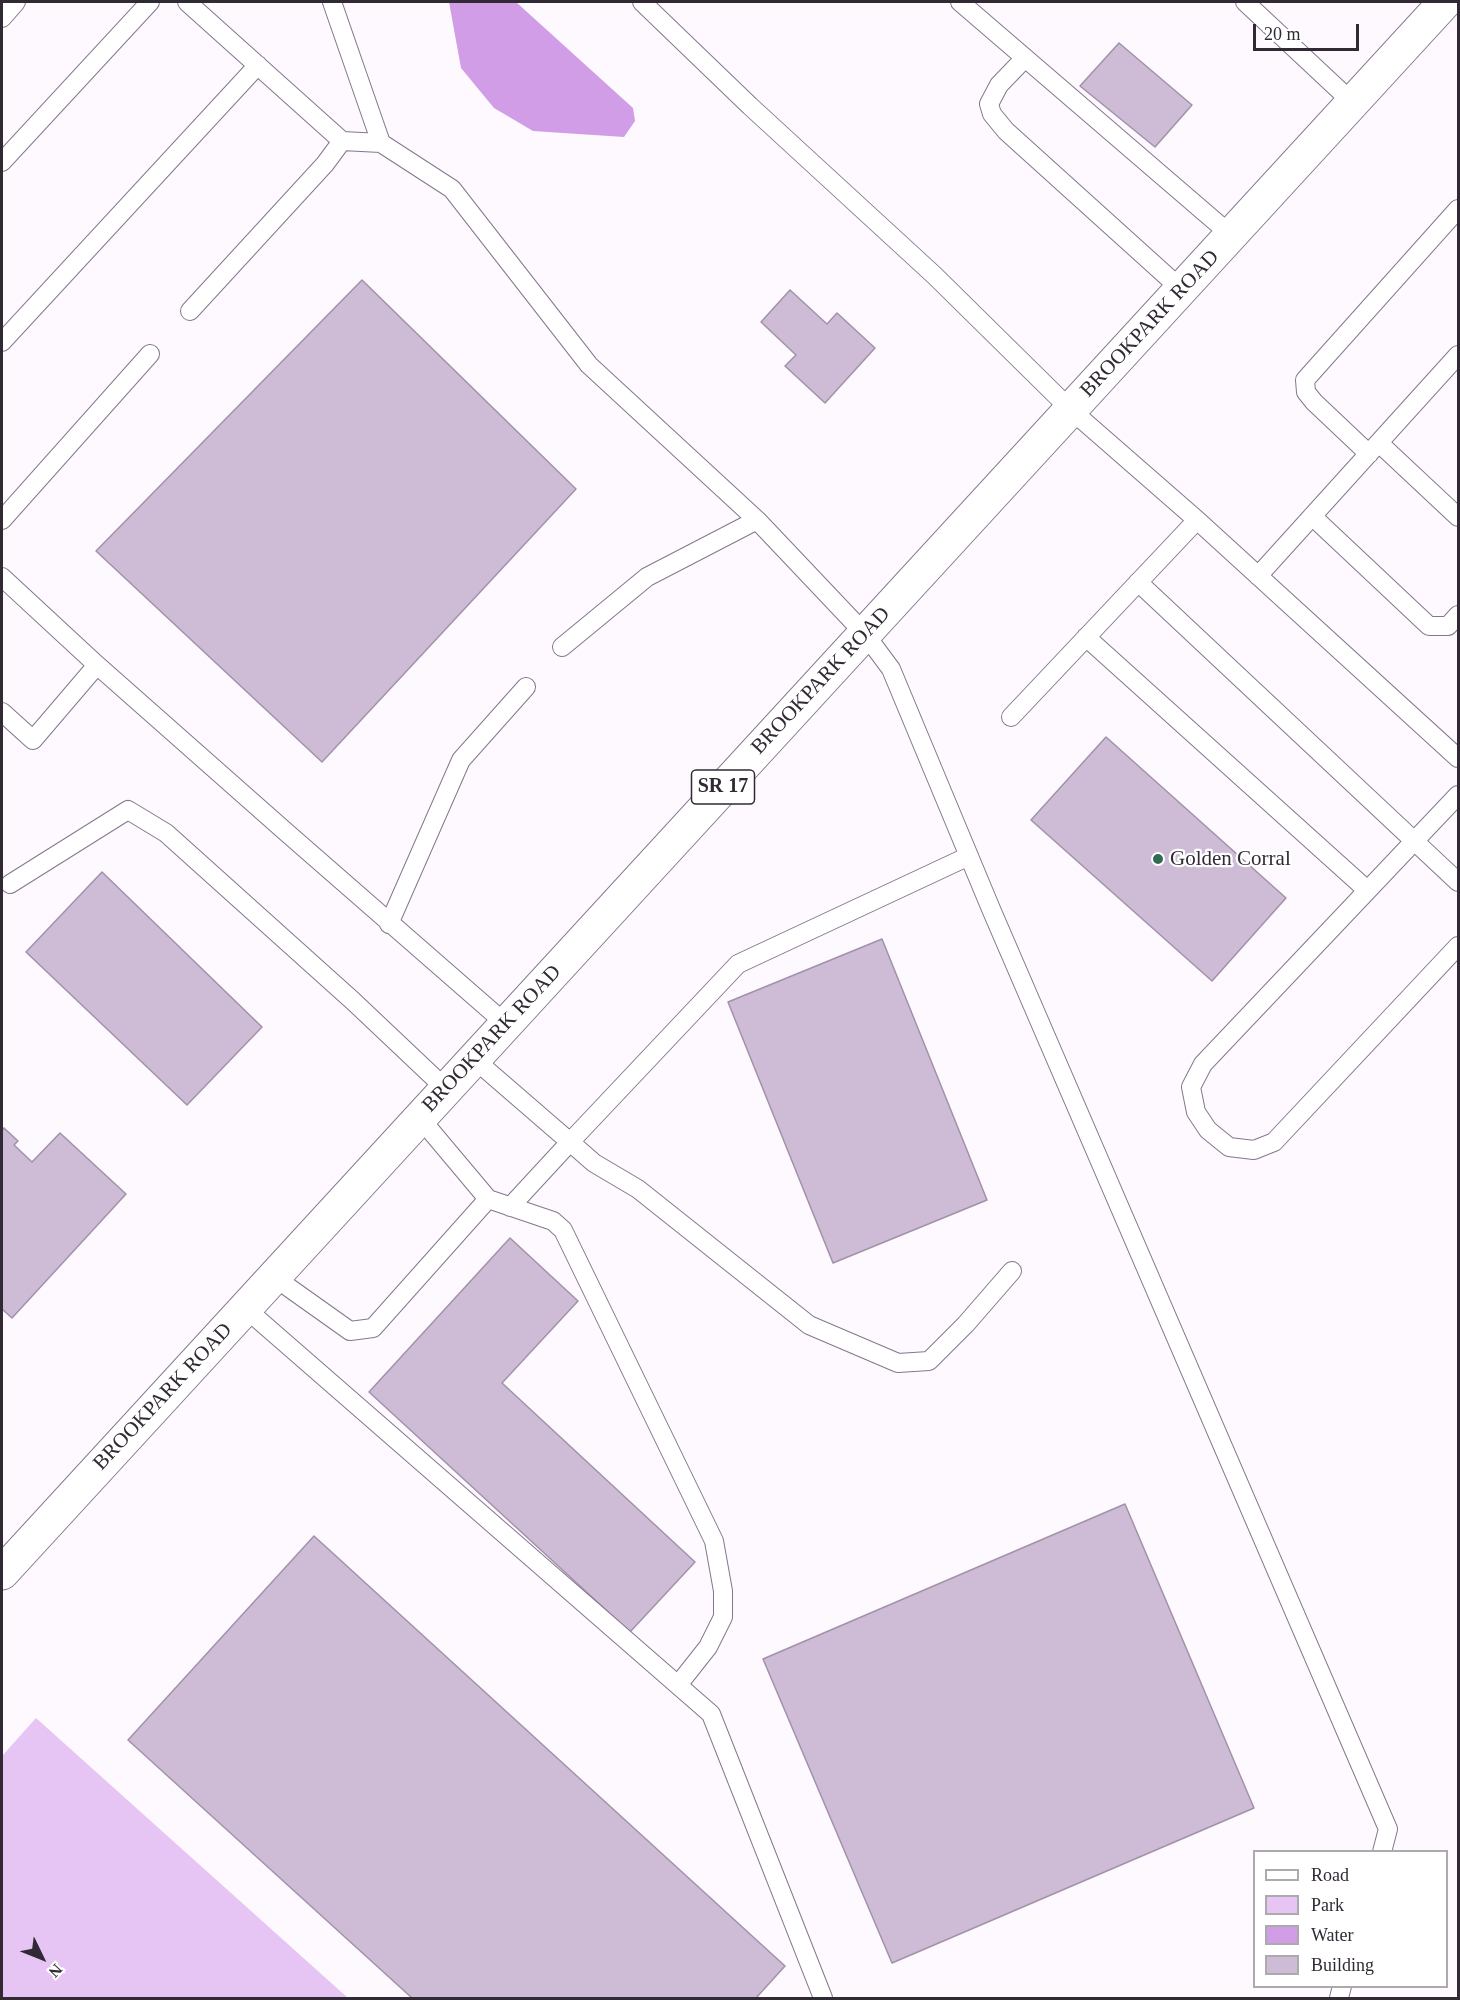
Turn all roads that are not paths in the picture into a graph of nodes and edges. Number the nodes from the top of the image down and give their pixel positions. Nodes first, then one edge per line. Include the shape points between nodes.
1 (16, 2) edge
2 (150, 2) edge
3 (187, 2) edge
4 (332, 2) edge
5 (642, 2) edge
6 (960, 2) edge
7 (1245, 2) edge
8 (1438, 4) edge
9 (2, 18) edge
10 (1025, 58) junction
11 (258, 66) junction
12 (1353, 103) junction
13 (342, 141) junction
14 (381, 142) junction
15 (2, 162) edge
16 (1458, 209) edge
17 (1231, 235) junction
18 (1181, 289) junction
19 (189, 311) dead end
20 (2, 342) edge
21 (150, 354) dead end
22 (1458, 355) edge
23 (1071, 410) junction
24 (1374, 448) junction
25 (1312, 516) junction
26 (1458, 517) edge
27 (2, 520) edge
28 (757, 520) junction
29 (1197, 520) junction
30 (1258, 576) junction
31 (2, 577) edge
32 (1138, 582) junction
33 (1458, 615) edge
34 (865, 634) junction
35 (1086, 637) junction
36 (562, 647) dead end
37 (97, 665) junction
38 (526, 687) dead end
39 (2, 712) edge
40 (1011, 717) dead end
41 (1458, 758) edge
42 (1458, 795) edge
43 (1415, 840) junction
44 (969, 856) junction
45 (1458, 882) edge
46 (10, 884) dead end
47 (1367, 890) junction
48 (389, 924) junction
49 (1458, 946) edge
50 (506, 1024) junction
51 (474, 1059) junction
52 (446, 1089) junction
53 (420, 1118) junction
54 (570, 1143) junction
55 (488, 1199) junction
56 (510, 1207) junction
57 (1012, 1271) dead end
58 (274, 1277) junction
59 (245, 1308) junction
60 (2, 1573) edge
61 (678, 1685) junction
62 (1382, 1850) edge
63 (823, 1998) edge

1 - 9 lane
2 - 15 lane
3 - 11 lane
4 - 14 lane
5 - 23 lane via 934,275
6 - 10 lane
7 - 12 lane
8 - 12 main road, BROOKPARK ROAD / SR 17
10 - 17 lane
10 - 18 lane via 999,86 990,104 992,114
11 - 13 lane
11 - 20 lane
12 - 17 main road, BROOKPARK ROAD / SR 17
13 - 14 lane
13 - 19 lane
14 - 28 lane via 452,189 588,365
16 - 24 lane via 1305,380 1306,393 1314,402
17 - 18 main road, BROOKPARK ROAD / SR 17
18 - 23 main road, BROOKPARK ROAD / SR 17
21 - 27 lane
22 - 24 lane
23 - 29 lane
23 - 34 main road, BROOKPARK ROAD / SR 17
24 - 25 lane
24 - 26 lane
25 - 30 lane
25 - 33 lane via 1429,626 1448,626
28 - 34 lane
28 - 36 lane via 647,577
29 - 30 lane
29 - 32 lane
30 - 41 lane
31 - 37 lane
32 - 35 lane
32 - 43 lane
34 - 44 lane via 891,669
34 - 50 main road, BROOKPARK ROAD / SR 17
35 - 40 lane
35 - 47 lane
37 - 39 lane via 33,741
37 - 48 lane
38 - 48 lane via 461,760
42 - 43 lane
43 - 45 lane
43 - 47 lane
44 - 54 lane via 738,964
44 - 62 lane via 1388,1829
46 - 52 lane via 128,810 166,833
47 - 49 lane via 1203,1064 1191,1087 1196,1112 1208,1130 1229,1147 1254,1150 1275,1142
48 - 50 lane
50 - 51 main road, BROOKPARK ROAD / SR 17
51 - 52 main road, BROOKPARK ROAD / SR 17
51 - 54 lane
52 - 53 main road, BROOKPARK ROAD / SR 17
53 - 55 lane
53 - 58 main road, BROOKPARK ROAD / SR 17
54 - 56 lane
54 - 57 lane via 594,1163 638,1189 809,1325 898,1363 929,1361
55 - 56 lane
55 - 58 lane via 373,1328 350,1331
56 - 61 lane via 553,1221 563,1230 714,1541 723,1591 723,1617 708,1647
58 - 59 main road, BROOKPARK ROAD / SR 17
59 - 60 main road, BROOKPARK ROAD / SR 17
59 - 61 lane
61 - 63 lane via 711,1714

